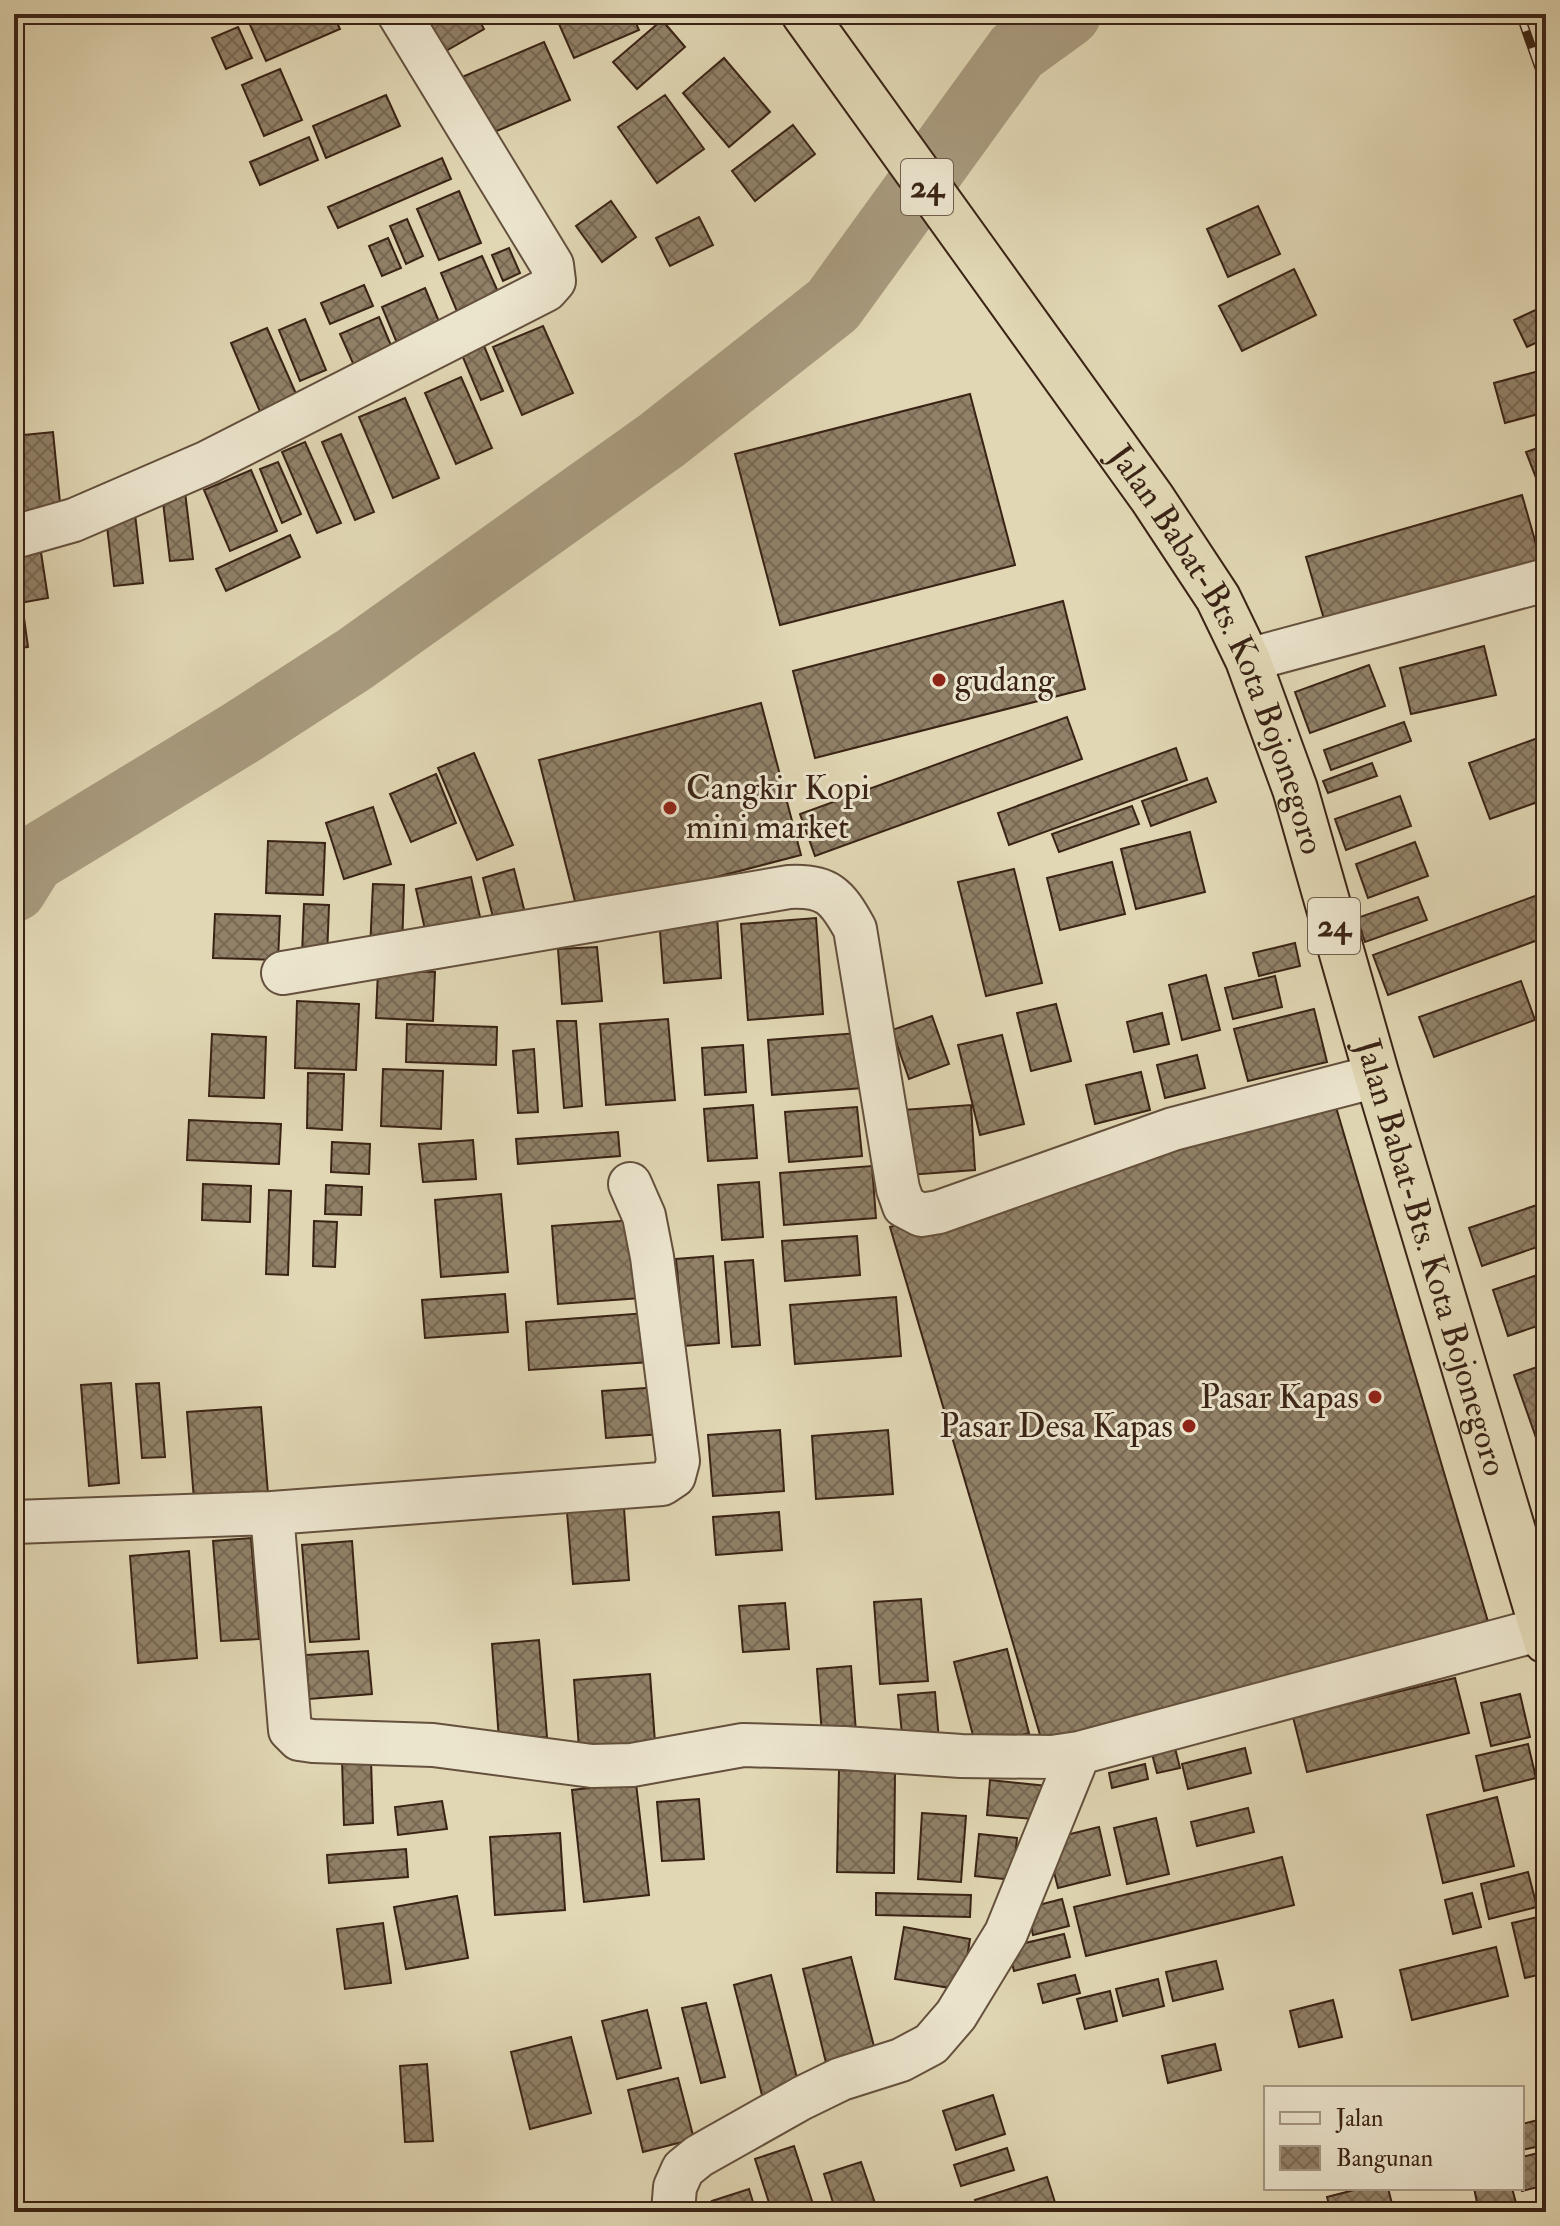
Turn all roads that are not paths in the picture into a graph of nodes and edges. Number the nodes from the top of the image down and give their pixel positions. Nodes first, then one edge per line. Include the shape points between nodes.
1 (399, 14) edge
2 (804, 14) edge
3 (14, 537) edge
4 (1546, 580) edge
5 (1248, 660) junction
6 (283, 973) dead end
7 (1377, 1076) junction
8 (630, 1184) dead end
9 (272, 1513) junction
10 (14, 1522) edge
11 (1544, 1635) edge
12 (1079, 1753) junction
13 (673, 2212) edge

1 - 3 street via 552,265 554,281 546,290 208,462 74,520
2 - 5 highway, Jalan Babat-Bts. Kota Bojonegoro / 24 via 1152,498 1218,598
4 - 5 street
5 - 7 highway, Jalan Babat-Bts. Kota Bojonegoro / 24 via 1295,789
6 - 7 street via 812,885 844,908 855,929 898,1189 904,1206 921,1215 1173,1129
7 - 11 highway, Jalan Babat-Bts. Kota Bojonegoro / 24
8 - 9 street via 644,1216 652,1257 678,1461 674,1476 662,1484
9 - 10 street
9 - 12 street via 290,1730 299,1739 433,1745 592,1766 632,1765 743,1745 976,1756
11 - 12 street
12 - 13 street via 1006,1933 956,2015 931,2044 901,2060 841,2079 699,2156 683,2169

